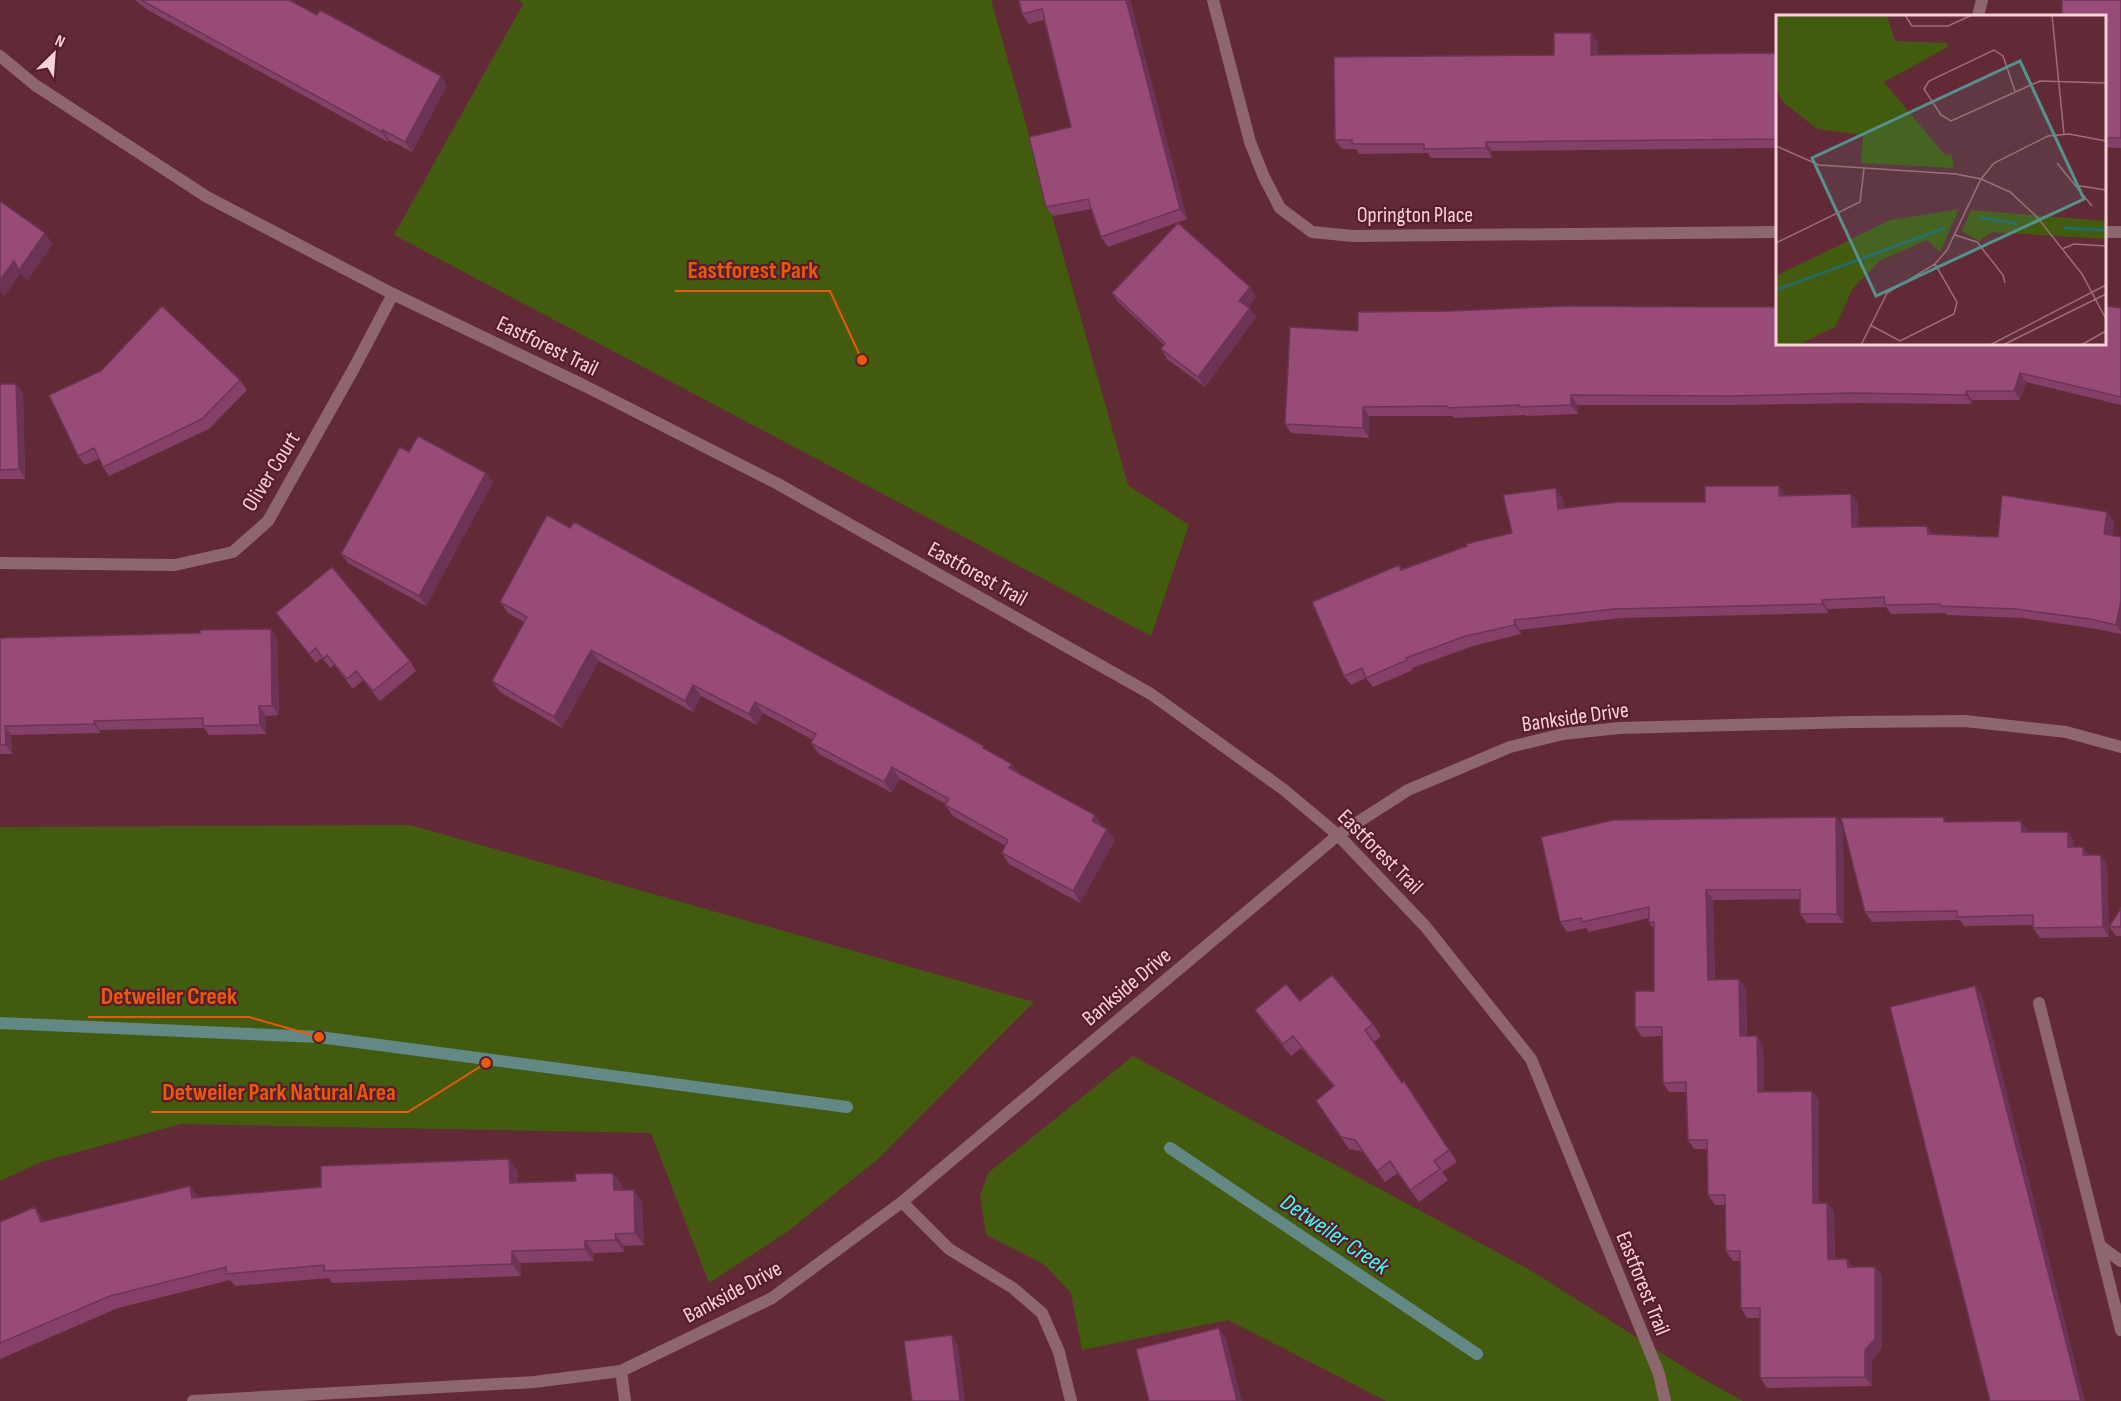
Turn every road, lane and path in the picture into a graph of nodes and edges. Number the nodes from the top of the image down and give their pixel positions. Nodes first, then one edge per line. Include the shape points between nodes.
1 (1213, 0) edge
2 (1982, 0) edge
3 (1978, 15) edge
4 (0, 56) edge
5 (1776, 232) edge
6 (393, 294) junction
7 (0, 563) edge
8 (2121, 747) edge
9 (1338, 835) junction
10 (2039, 1003) dead end
11 (902, 1202) junction
12 (2100, 1246) junction
13 (2121, 1261) edge
14 (2121, 1330) edge
15 (621, 1371) junction
16 (193, 1401) edge
17 (625, 1401) edge
18 (1071, 1401) edge
19 (1665, 1401) edge

1 - 5 street, Oprington Place via 1250,142 1264,177 1280,208 1312,232 1353,236
2 - 3 street
4 - 6 street, Eastforest Trail via 36,85 207,197
6 - 7 street, Oliver Court via 268,521 233,552 176,565
6 - 9 street, Eastforest Trail via 778,484 1151,694 1283,789
8 - 9 street, Bankside Drive via 2066,732 1965,721 1619,728 1563,734 1500,751 1408,790
9 - 11 street, Bankside Drive
9 - 19 street, Eastforest Trail via 1425,926 1531,1059 1659,1374
10 - 12 street
11 - 15 street, Bankside Drive via 772,1298
11 - 18 street via 949,1249 1013,1288 1042,1313 1059,1352
12 - 13 street
12 - 14 street
15 - 16 street, Bankside Drive via 534,1382
15 - 17 street

